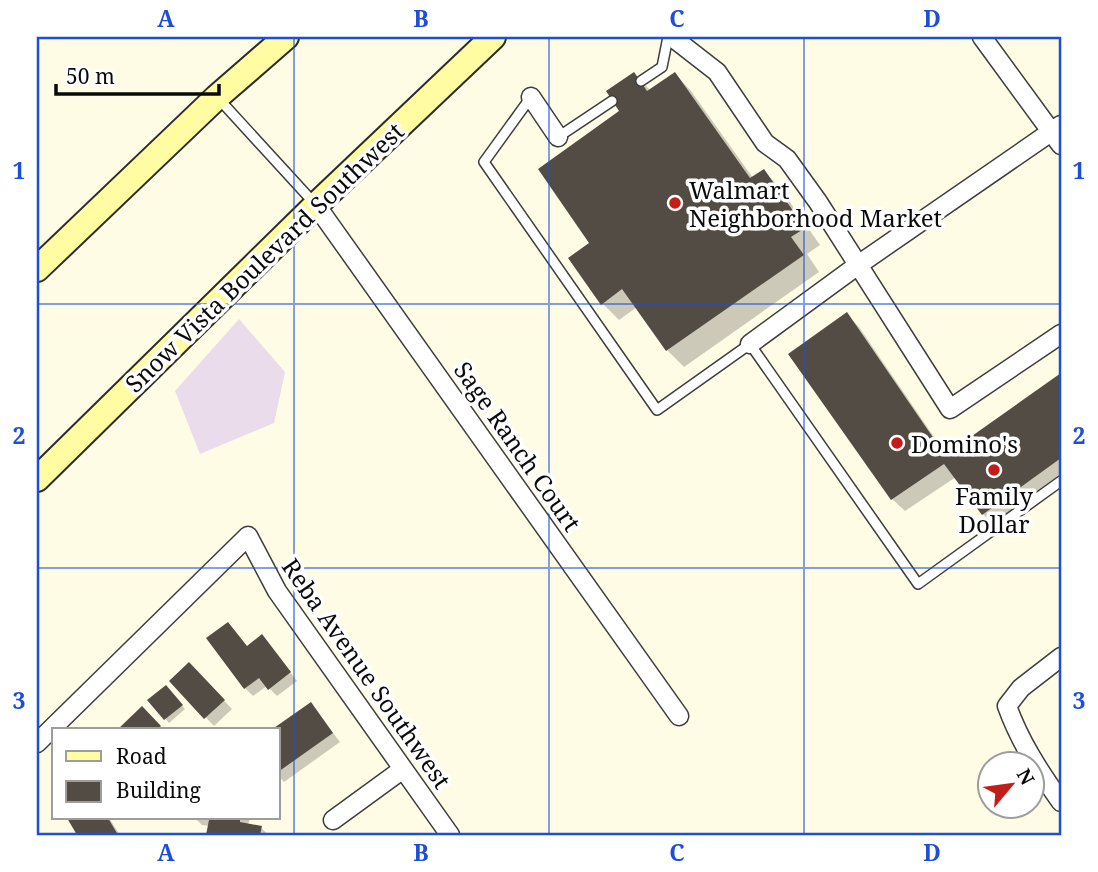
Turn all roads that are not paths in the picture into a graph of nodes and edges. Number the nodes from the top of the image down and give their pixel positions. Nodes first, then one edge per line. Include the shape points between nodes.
1 (286, 37) edge
2 (493, 37) edge
3 (670, 37) edge
4 (982, 37) edge
5 (641, 81) dead end
6 (217, 97) junction
7 (531, 97) joint
8 (612, 101) dead end
9 (1058, 134) edge
10 (558, 137) joint
11 (316, 205) junction
12 (858, 265) junction
13 (37, 269) edge
14 (1061, 334) edge
15 (750, 345) junction
16 (37, 479) edge
17 (1061, 481) edge
18 (1061, 657) edge
19 (679, 716) dead end
20 (52, 728) edge
21 (52, 728) edge
22 (37, 743) edge
23 (403, 769) junction
24 (1061, 802) edge
25 (333, 820) dead end
26 (450, 835) edge

1 - 6 main road
2 - 11 main road, Snow Vista Boulevard Southwest
3 - 5 lane via 662,67
3 - 12 street via 717,72 765,143 787,159
4 - 9 street
6 - 11 lane
6 - 13 main road
7 - 10 street
7 - 15 lane via 484,162 657,410
8 - 10 lane
9 - 12 street
11 - 16 main road, Snow Vista Boulevard Southwest
11 - 19 street, Sage Ranch Court
12 - 14 street via 950,409
12 - 15 street
15 - 17 lane via 918,584
18 - 24 street via 1021,688 1007,706 1017,734
20 - 22 street, Reba Avenue Southwest
21 - 23 street, Reba Avenue Southwest via 248,536 277,591
23 - 25 street
23 - 26 street, Reba Avenue Southwest

